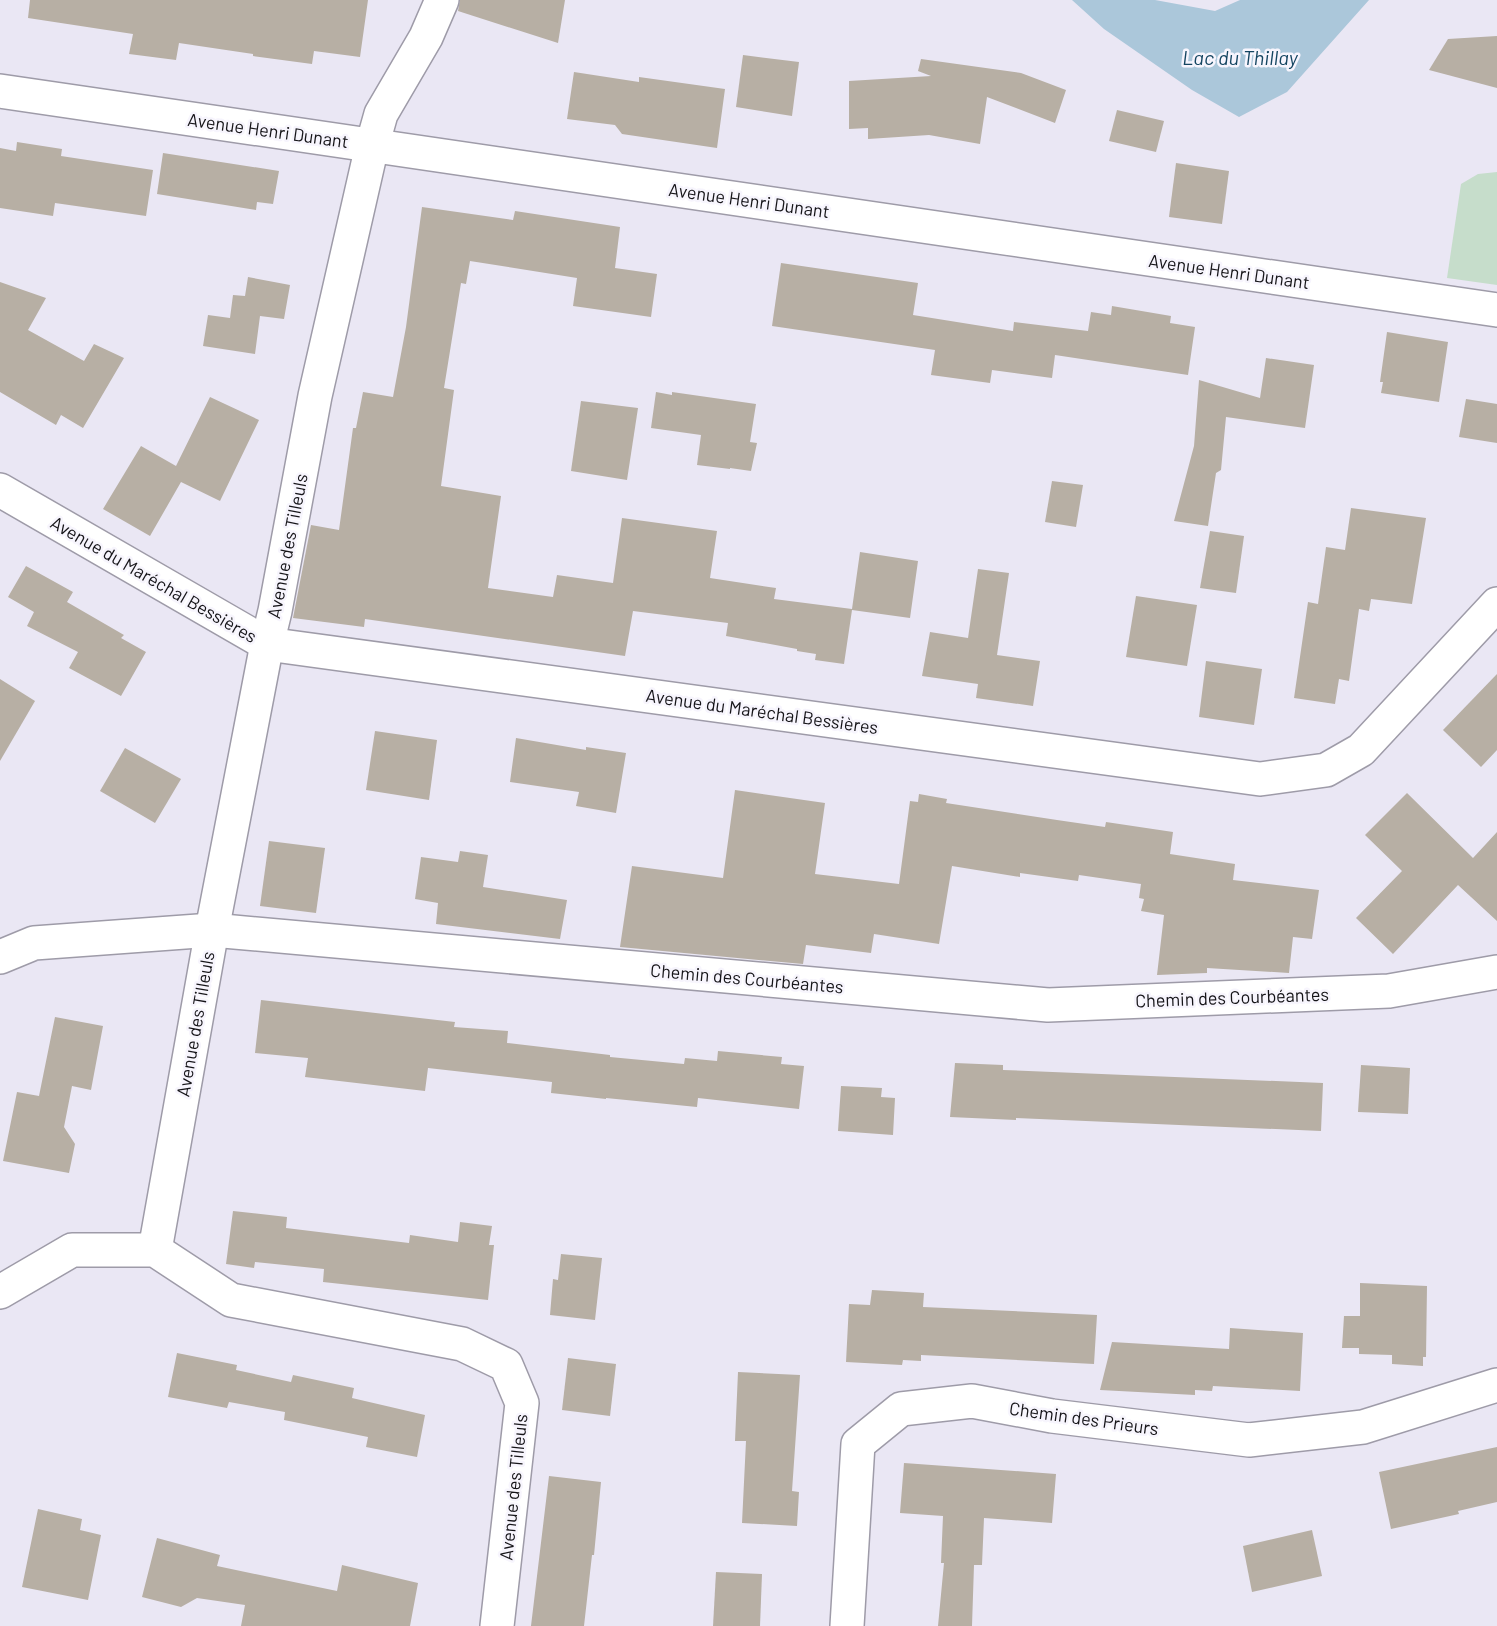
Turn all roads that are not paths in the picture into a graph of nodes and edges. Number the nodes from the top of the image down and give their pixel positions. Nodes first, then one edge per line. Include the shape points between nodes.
1 (442, 0) edge
2 (0, 91) edge
3 (372, 146) junction
4 (1497, 310) edge
5 (0, 490) edge
6 (1497, 604) edge
7 (267, 644) junction
8 (212, 930) junction
9 (0, 957) edge
10 (1497, 972) edge
11 (155, 1250) junction
12 (0, 1292) edge
13 (1497, 1385) edge
14 (497, 1626) edge
15 (847, 1626) edge

1 - 3 street, Avenue des Tilleuls via 426,37 381,114
2 - 3 street, Avenue Henri Dunant
3 - 4 street, Avenue Henri Dunant
3 - 7 street, Avenue des Tilleuls via 315,396
5 - 7 street, Avenue du Maréchal Bessières
6 - 7 street, Avenue du Maréchal Bessières via 1361,750 1326,770 1260,779
7 - 8 street, Avenue des Tilleuls
8 - 9 street, Chemin des Courbéantes via 34,943
8 - 10 street, Chemin des Courbéantes via 1048,1005 1389,991
8 - 11 street, Avenue des Tilleuls
11 - 12 street via 72,1250
11 - 14 street, Avenue des Tilleuls via 231,1300 462,1344 506,1365 522,1403
13 - 15 street, Chemin des Prieurs via 1363,1427 1250,1440 1052,1416 972,1401 902,1409 858,1444

